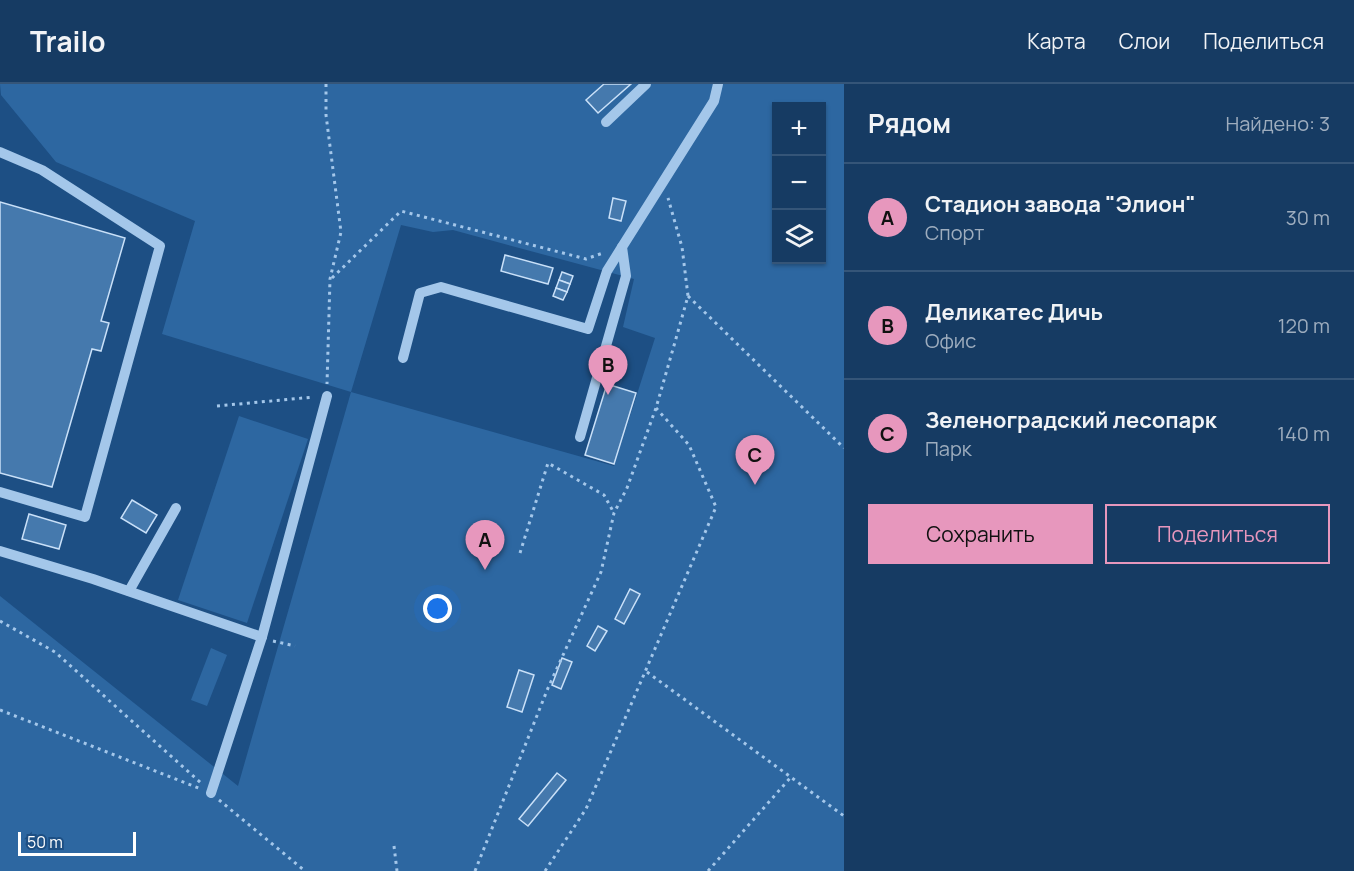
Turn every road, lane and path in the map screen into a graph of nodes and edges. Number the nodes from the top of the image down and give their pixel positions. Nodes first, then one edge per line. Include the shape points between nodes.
1 (326, 84) edge
2 (646, 84) edge
3 (718, 84) edge
4 (606, 122) dead end
5 (0, 152) edge
6 (663, 181) junction
7 (622, 247) junction
8 (330, 279) junction
9 (688, 296) junction
10 (403, 358) dead end
11 (327, 396) junction
12 (217, 406) dead end
13 (656, 408) junction
14 (580, 437) dead end
15 (844, 448) edge
16 (0, 492) edge
17 (176, 508) dead end
18 (614, 513) junction
19 (0, 551) edge
20 (520, 553) dead end
21 (129, 591) junction
22 (0, 621) edge
23 (262, 638) junction
24 (295, 646) dead end
25 (647, 672) junction
26 (0, 710) edge
27 (791, 777) junction
28 (211, 793) junction
29 (844, 816) edge
30 (394, 846) dead end
31 (305, 871) edge
32 (397, 871) edge
33 (475, 871) edge
34 (545, 871) edge
35 (708, 871) edge

1 - 8 path via 326,115 341,232
2 - 4 lane
3 - 6 lane via 714,102
5 - 16 lane via 42,170 160,246 85,517
6 - 7 lane
6 - 9 path via 682,247
7 - 8 path via 586,258 401,211
7 - 10 lane via 607,271 588,329 441,287 420,293
7 - 14 lane via 626,276
8 - 11 path
9 - 13 path
9 - 15 path
11 - 12 path
11 - 23 lane
13 - 18 path
13 - 25 path via 690,445 716,507
17 - 21 lane
18 - 20 path via 604,495 548,463
18 - 33 path via 601,572 548,688
19 - 21 lane
21 - 23 lane
22 - 28 path via 55,652
23 - 24 path
23 - 28 lane
25 - 27 path
25 - 34 path via 586,809
26 - 28 path
27 - 29 path
27 - 35 path
28 - 31 path
30 - 32 path

